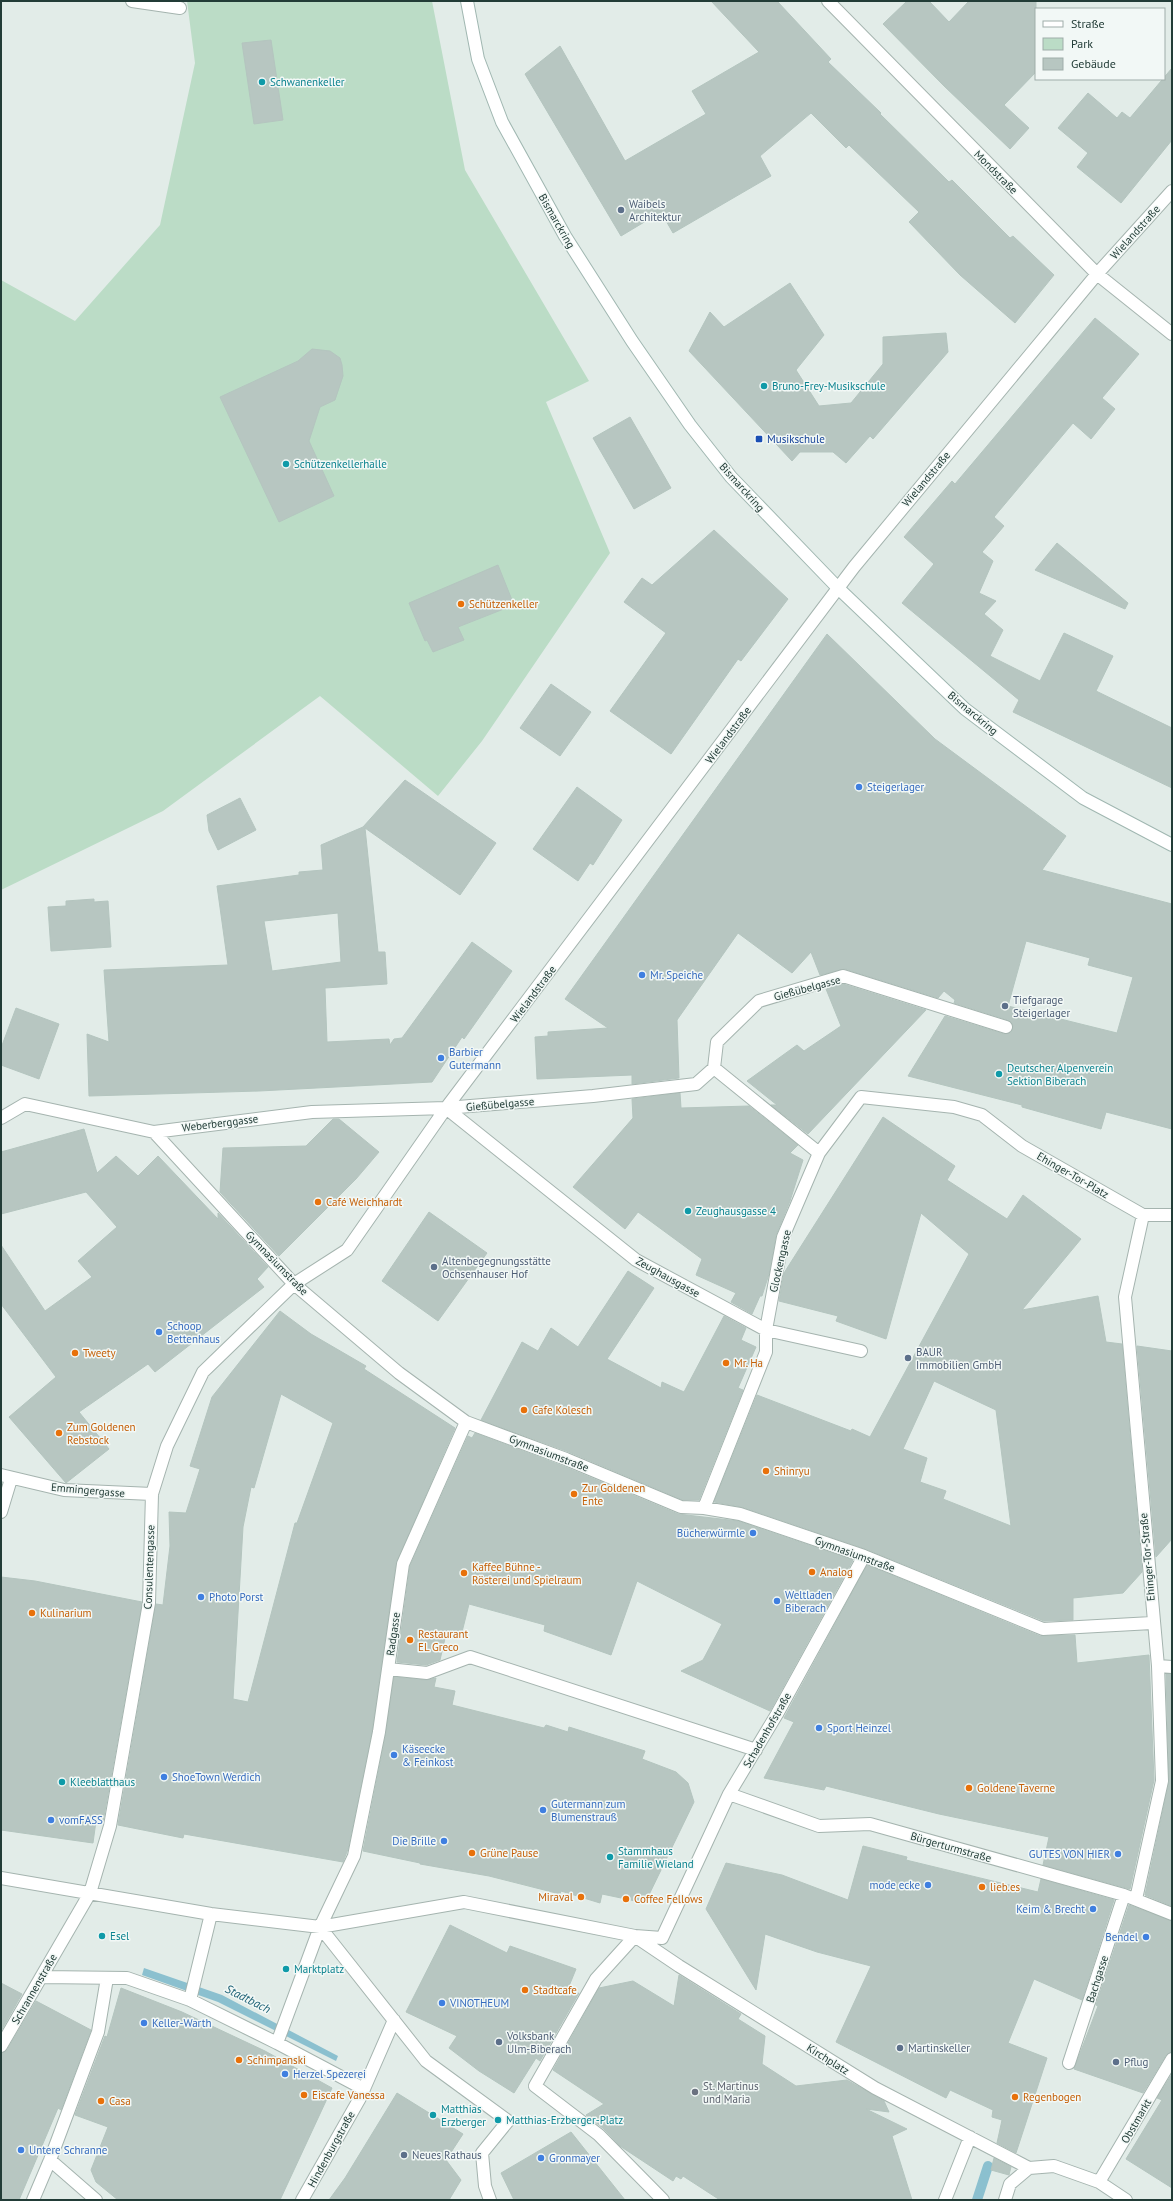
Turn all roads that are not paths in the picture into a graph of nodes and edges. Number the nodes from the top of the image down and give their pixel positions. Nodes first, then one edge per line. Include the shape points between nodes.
1 (132, 1) edge
2 (467, 1) edge
3 (828, 1) edge
4 (180, 8) dead end
5 (1172, 191) edge
6 (1097, 274) junction
7 (1172, 334) edge
8 (838, 588) junction
9 (1172, 845) edge
10 (1006, 1027) dead end
11 (714, 1068) junction
12 (446, 1108) junction
13 (982, 1115) joint
14 (1, 1118) edge
15 (154, 1132) junction
16 (819, 1153) junction
17 (1143, 1215) junction
18 (1172, 1215) edge
19 (294, 1284) junction
20 (766, 1330) junction
21 (861, 1351) dead end
22 (466, 1422) junction
23 (6, 1477) edge
24 (152, 1494) junction
25 (704, 1508) junction
26 (1, 1512) edge
27 (864, 1556) junction
28 (1152, 1623) junction
29 (1158, 1666) junction
30 (1172, 1667) edge
31 (388, 1669) junction
32 (756, 1750) junction
33 (729, 1794) junction
34 (1, 1878) edge
35 (90, 1894) junction
36 (1124, 1895) junction
37 (1136, 1899) junction
38 (211, 1914) junction
39 (1172, 1914) edge
40 (320, 1927) junction
41 (635, 1936) junction
42 (41, 1977) junction
43 (107, 1978) junction
44 (193, 1993) junction
45 (394, 2020) junction
46 (281, 2035) junction
47 (1, 2046) edge
48 (1172, 2059) edge
49 (1069, 2063) dead end
50 (362, 2093) junction
51 (970, 2137) junction
52 (50, 2160) junction
53 (1029, 2168) junction
54 (1100, 2182) junction
55 (33, 2200) edge
56 (96, 2200) edge
57 (302, 2200) edge
58 (490, 2200) edge
59 (663, 2200) edge
60 (945, 2200) edge
61 (1005, 2200) edge
62 (1126, 2200) edge

1 - 4 street
2 - 8 street, Bismarckring via 478,59 502,122 565,236 632,341 690,425 732,477
3 - 6 street, Mondstraße
5 - 6 street, Wielandstraße
6 - 7 street, Mondstraße
6 - 8 street, Wielandstraße
8 - 9 street, Bismarckring via 965,710 1083,798
8 - 12 street, Wielandstraße
10 - 11 street, Gießübelgasse via 843,976 759,1001 716,1042
11 - 12 street, Gießübelgasse via 696,1084 593,1096
11 - 16 street
12 - 15 street, Weberberggasse via 312,1112
12 - 19 street, Wielandstraße via 347,1250
12 - 20 street, Zeughausgasse via 636,1260
13 - 16 street, Glockengasse via 954,1107 861,1097
13 - 17 street, Ehinger-Tor-Platz via 1022,1146
14 - 15 street, Weberberggasse via 24,1104
15 - 19 street, Gymnasiumstraße
16 - 20 street, Glockengasse via 784,1237
17 - 18 street, Ehinger-Tor-Platz
17 - 28 street, Ehinger-Tor-Straße via 1125,1297
19 - 22 street, Gymnasiumstraße via 399,1373
19 - 24 street, Consulentengasse via 203,1372 167,1446
20 - 21 street, Zeughausgasse
20 - 25 street, Glockengasse via 766,1352
22 - 25 street, Gymnasiumstraße via 566,1459 681,1507
22 - 31 street, Radgasse via 403,1564
23 - 24 street, Emmingergasse via 64,1490
23 - 26 street
24 - 35 street, Consulentengasse via 150,1603 110,1826
25 - 27 street, Gymnasiumstraße via 740,1514
27 - 28 street, Gymnasiumstraße via 1043,1629
27 - 32 street, Schadenhofstraße
28 - 29 street, Ehinger-Tor-Straße
29 - 30 street
29 - 37 street, Ehinger-Tor-Straße via 1162,1781
31 - 32 street via 427,1673 470,1657
31 - 40 street, Radgasse via 379,1732 354,1856
32 - 33 street, Schadenhofstraße
33 - 36 street, Bürgerturmstraße via 819,1826 870,1824
33 - 41 street, Schadenhofstraße via 662,1938
34 - 35 street
35 - 38 street
35 - 42 street, Schrannenstraße
36 - 37 street, Bürgerturmstraße
36 - 49 street, Bachgasse
37 - 39 street, Bürgerturmstraße
38 - 40 street
38 - 44 street
40 - 41 street via 464,1902
40 - 45 street
40 - 46 street, Radgasse
41 - 51 street, Kirchplatz via 875,2088
41 - 59 street via 596,1978 535,2086 599,2135
42 - 43 street
42 - 47 street, Schrannenstraße
43 - 44 street via 127,1978
43 - 52 street via 98,2032
44 - 46 street
45 - 50 street, Hindenburgstraße
45 - 58 street via 426,2061 508,2121 482,2153 485,2186
46 - 50 street
48 - 54 street, Obstmarkt
50 - 57 street, Hindenburgstraße
51 - 53 street, Kirchplatz
51 - 60 street
52 - 55 street
52 - 56 street
53 - 54 street via 1054,2166
53 - 61 street via 1010,2184
54 - 62 street

